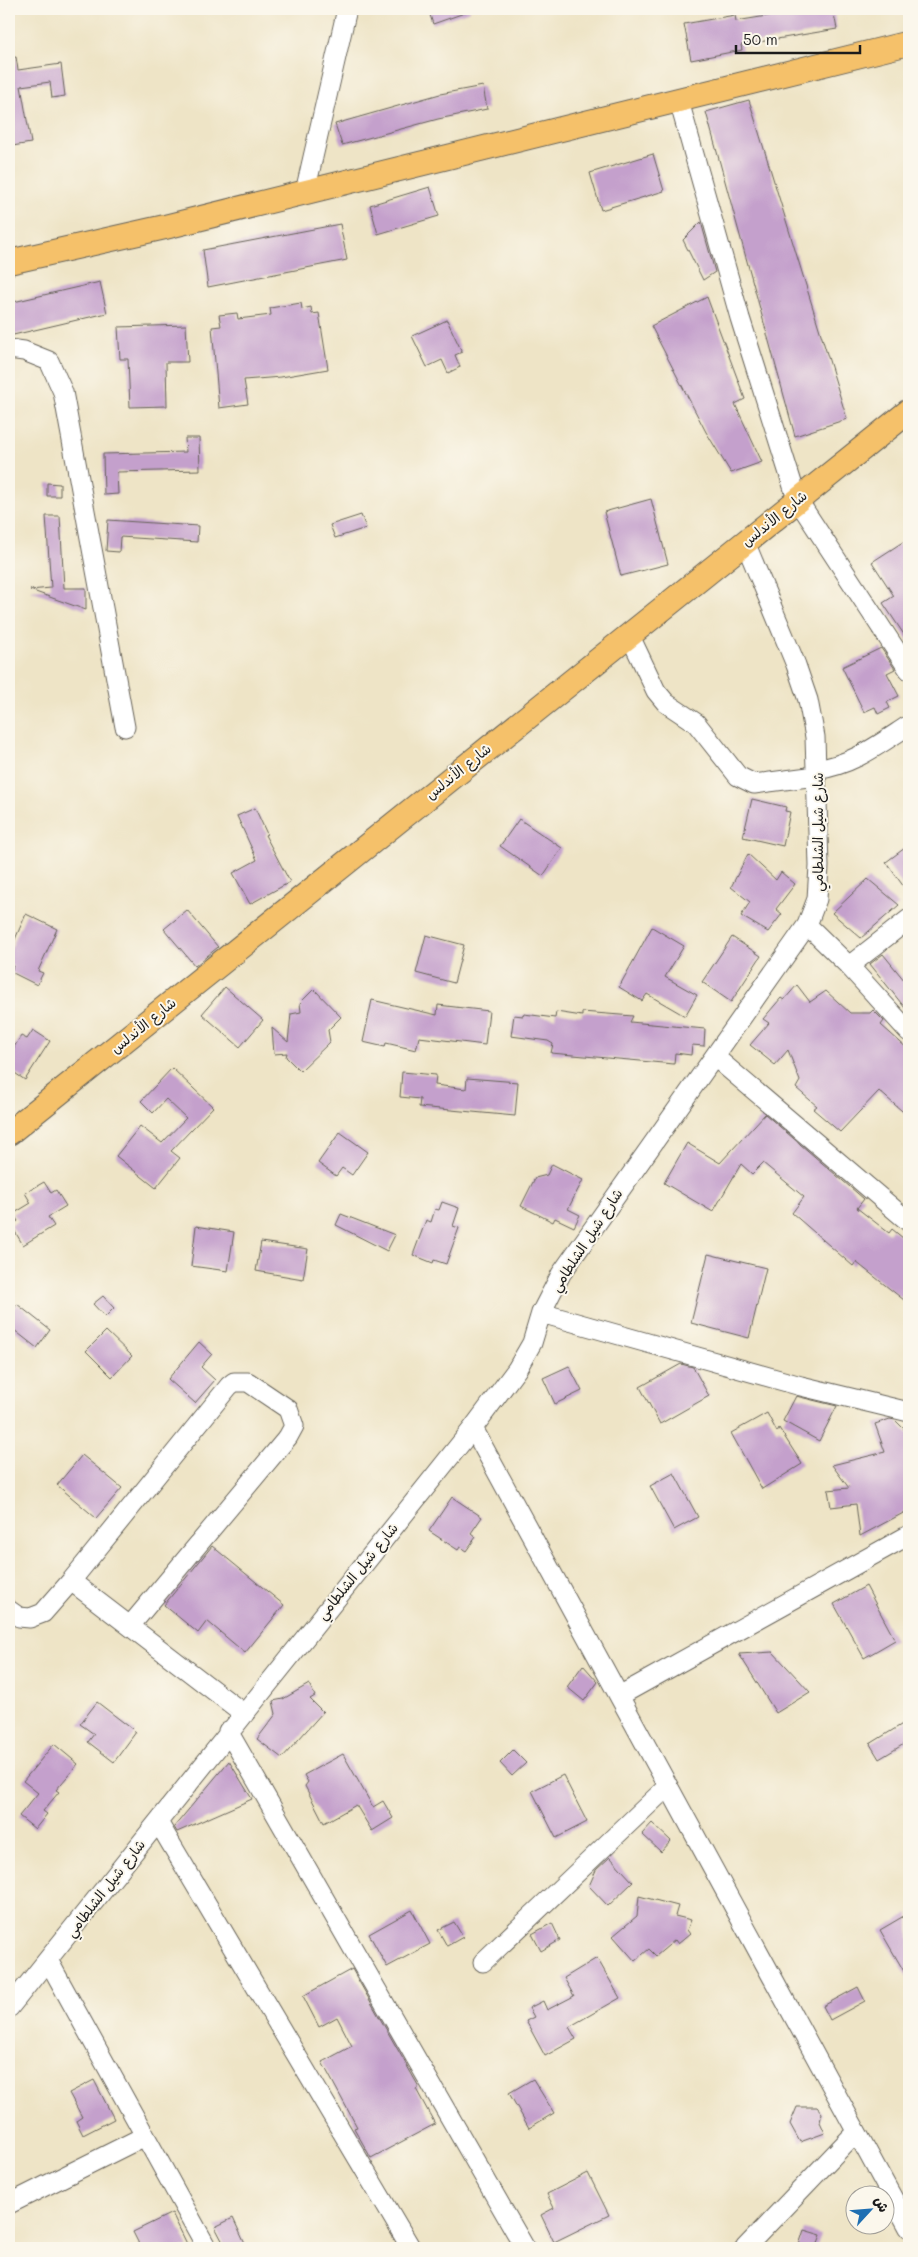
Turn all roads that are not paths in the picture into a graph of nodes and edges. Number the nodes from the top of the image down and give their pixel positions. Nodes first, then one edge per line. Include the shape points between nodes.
1 (347, 9) edge
2 (909, 44) edge
3 (680, 101) junction
4 (305, 192) junction
5 (9, 262) edge
6 (9, 349) edge
7 (909, 411) edge
8 (797, 499) junction
9 (745, 542) junction
10 (629, 634) junction
11 (909, 670) edge
12 (909, 725) edge
13 (124, 727) dead end
14 (816, 773) junction
15 (909, 919) edge
16 (807, 925) junction
17 (849, 966) junction
18 (909, 1032) edge
19 (714, 1057) junction
20 (9, 1133) edge
21 (909, 1222) edge
22 (541, 1313) junction
23 (909, 1412) edge
24 (473, 1428) junction
25 (909, 1535) edge
26 (71, 1581) junction
27 (9, 1610) edge
28 (130, 1626) junction
29 (618, 1696) junction
30 (243, 1713) junction
31 (228, 1731) junction
32 (668, 1786) junction
33 (158, 1822) junction
34 (48, 1960) junction
35 (483, 1962) dead end
36 (9, 2008) edge
37 (856, 2132) junction
38 (145, 2136) junction
39 (9, 2204) edge
40 (909, 2228) edge
41 (207, 2248) edge
42 (411, 2248) edge
43 (526, 2248) edge
44 (745, 2248) edge

1 - 4 street
2 - 3 main road
3 - 4 main road
3 - 8 street via 740,318
4 - 5 main road
6 - 13 street via 48,361 63,392
7 - 8 main road, شارع الأندلس
8 - 9 main road, شارع الأندلس
8 - 11 street
9 - 10 main road, شارع الأندلس
9 - 14 street, شارع شيل الشلطامي via 808,700 816,737
10 - 14 street via 656,691 666,703 696,723 738,776 754,784
10 - 20 main road, شارع الأندلس
12 - 14 street via 853,761
14 - 16 street, شارع شيل الشلطامي via 819,808 817,899
15 - 17 street
16 - 17 street
16 - 19 street, شارع شيل الشلطامي
17 - 18 street
19 - 21 street
19 - 22 street, شارع شيل الشلطامي via 561,1274
22 - 23 street via 801,1386
22 - 24 street, شارع شيل الشلطامي via 532,1343 517,1369
24 - 29 street
24 - 30 street, شارع شيل الشلطامي
25 - 29 street
26 - 27 street via 42,1613 30,1618 19,1617
26 - 28 street
26 - 28 street via 229,1386 248,1382 288,1409 294,1426 288,1437
28 - 30 street
29 - 32 street
30 - 31 street, شارع شيل الشلطامي
31 - 33 street, شارع شيل الشلطامي
31 - 43 street
32 - 35 street
32 - 37 street
33 - 34 street, شارع شيل الشلطامي
33 - 42 street
34 - 36 street, شارع شيل الشلطامي
34 - 38 street
37 - 40 street
37 - 44 street
38 - 39 street
38 - 41 street

